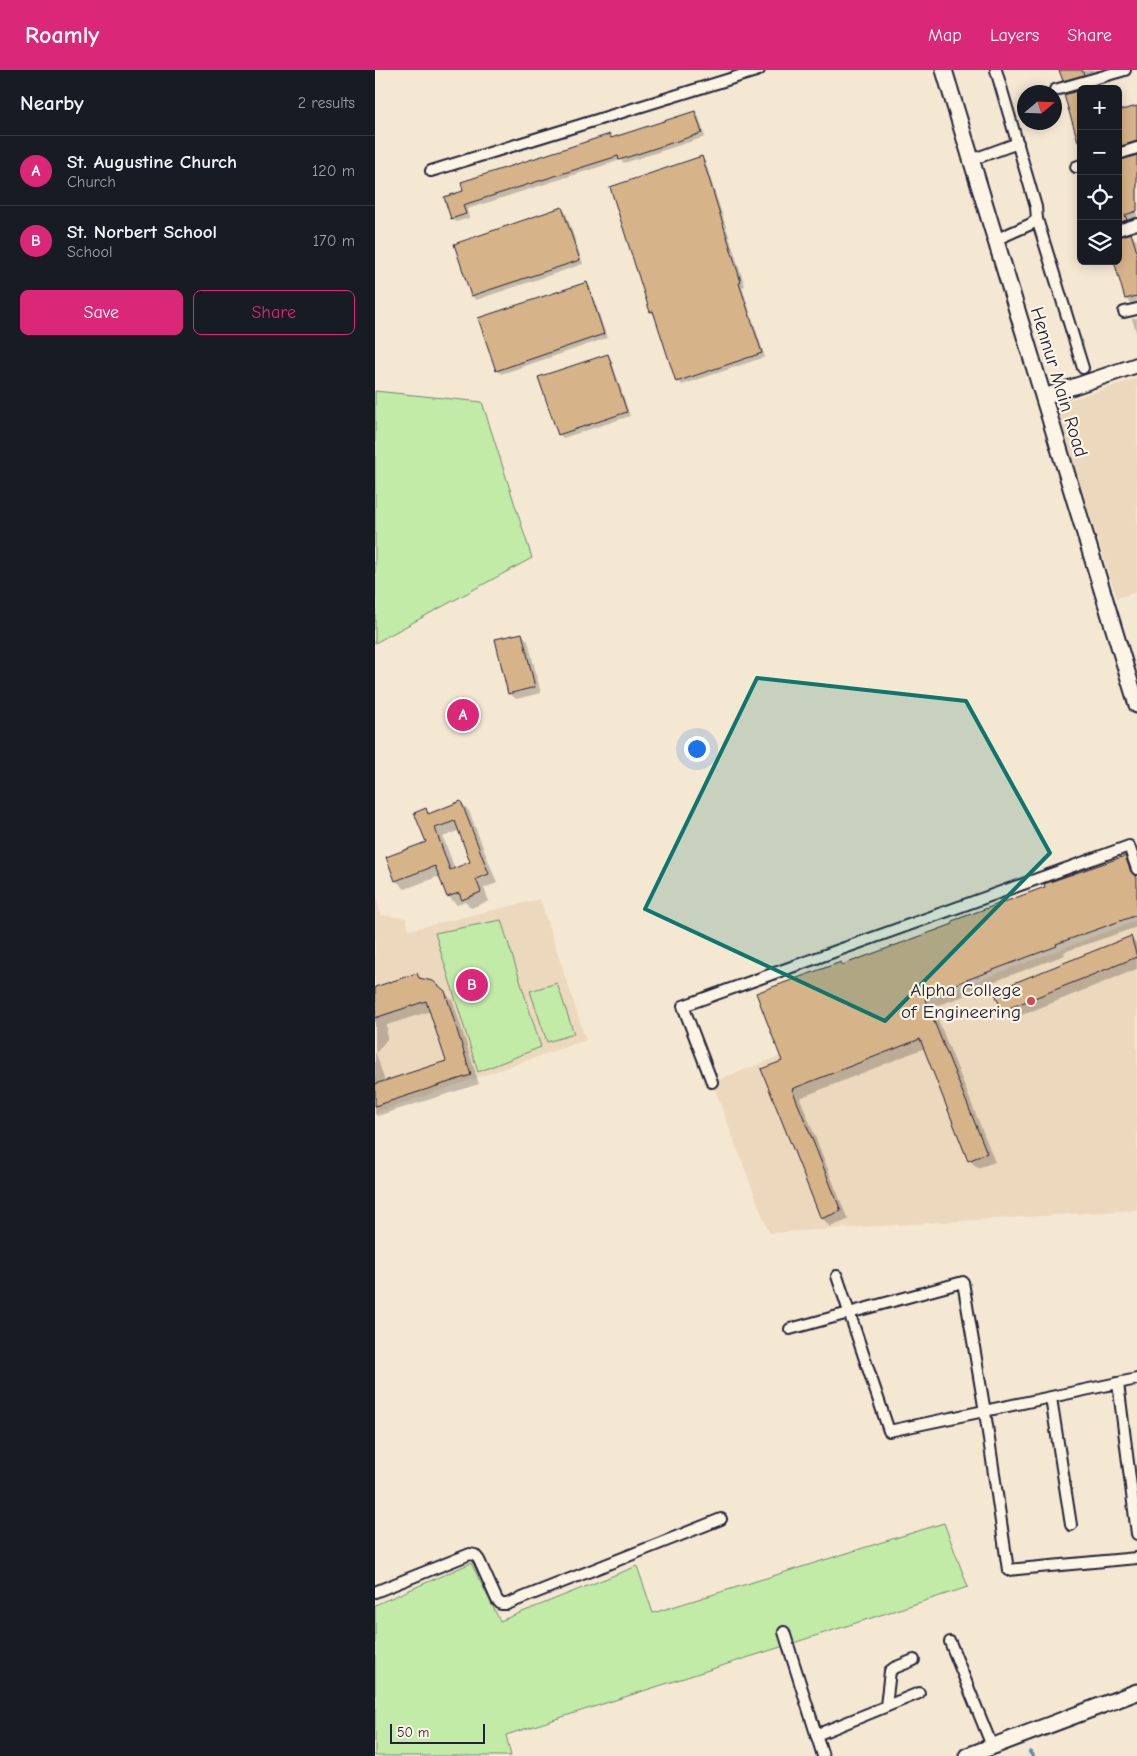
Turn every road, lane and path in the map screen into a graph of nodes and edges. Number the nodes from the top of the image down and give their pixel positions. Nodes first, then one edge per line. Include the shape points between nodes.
1 (759, 70) edge
2 (943, 70) edge
3 (996, 70) edge
4 (1125, 70) edge
5 (1095, 78) junction
6 (1097, 85) edge
7 (1062, 88) edge
8 (1017, 143) junction
9 (1137, 148) edge
10 (1122, 153) edge
11 (971, 160) junction
12 (431, 171) dead end
13 (1037, 219) junction
14 (1137, 224) edge
15 (1122, 229) edge
16 (995, 240) junction
17 (1137, 308) edge
18 (1124, 312) dead end
19 (1137, 365) edge
20 (1083, 368) dead end
21 (1043, 397) junction
22 (1137, 705) edge
23 (1137, 869) edge
24 (712, 1082) dead end
25 (837, 1276) dead end
26 (849, 1312) junction
27 (790, 1329) dead end
28 (1137, 1379) edge
29 (1118, 1383) junction
30 (1051, 1398) junction
31 (985, 1412) junction
32 (721, 1519) dead end
33 (1071, 1525) dead end
34 (1137, 1534) edge
35 (1137, 1558) edge
36 (375, 1592) edge
37 (784, 1632) dead end
38 (950, 1642) dead end
39 (914, 1660) dead end
40 (1137, 1692) edge
41 (919, 1693) dead end
42 (886, 1706) junction
43 (816, 1734) junction
44 (992, 1746) junction
45 (823, 1756) edge
46 (967, 1756) edge

1 - 12 street
2 - 11 main road, Hennur Main Road
3 - 8 street
4 - 5 street
5 - 6 street
5 - 7 street
8 - 11 street
8 - 13 street
9 - 10 street
11 - 16 main road, Hennur Main Road
13 - 16 street
13 - 20 street
14 - 15 street
16 - 21 main road, Hennur Main Road
17 - 18 street
19 - 21 street
21 - 22 main road, Hennur Main Road
23 - 24 street via 1129,846 683,1006
25 - 26 street
26 - 27 street
26 - 31 street via 889,1431
26 - 31 street via 963,1282
28 - 29 street
29 - 30 street
29 - 34 street
30 - 31 street
30 - 33 street
31 - 35 street via 1009,1570
32 - 36 street via 507,1604 497,1600 479,1560 470,1554
37 - 43 street
38 - 44 street
39 - 42 street via 890,1671
40 - 44 main road
41 - 42 street
42 - 43 street
43 - 45 street
44 - 46 main road

